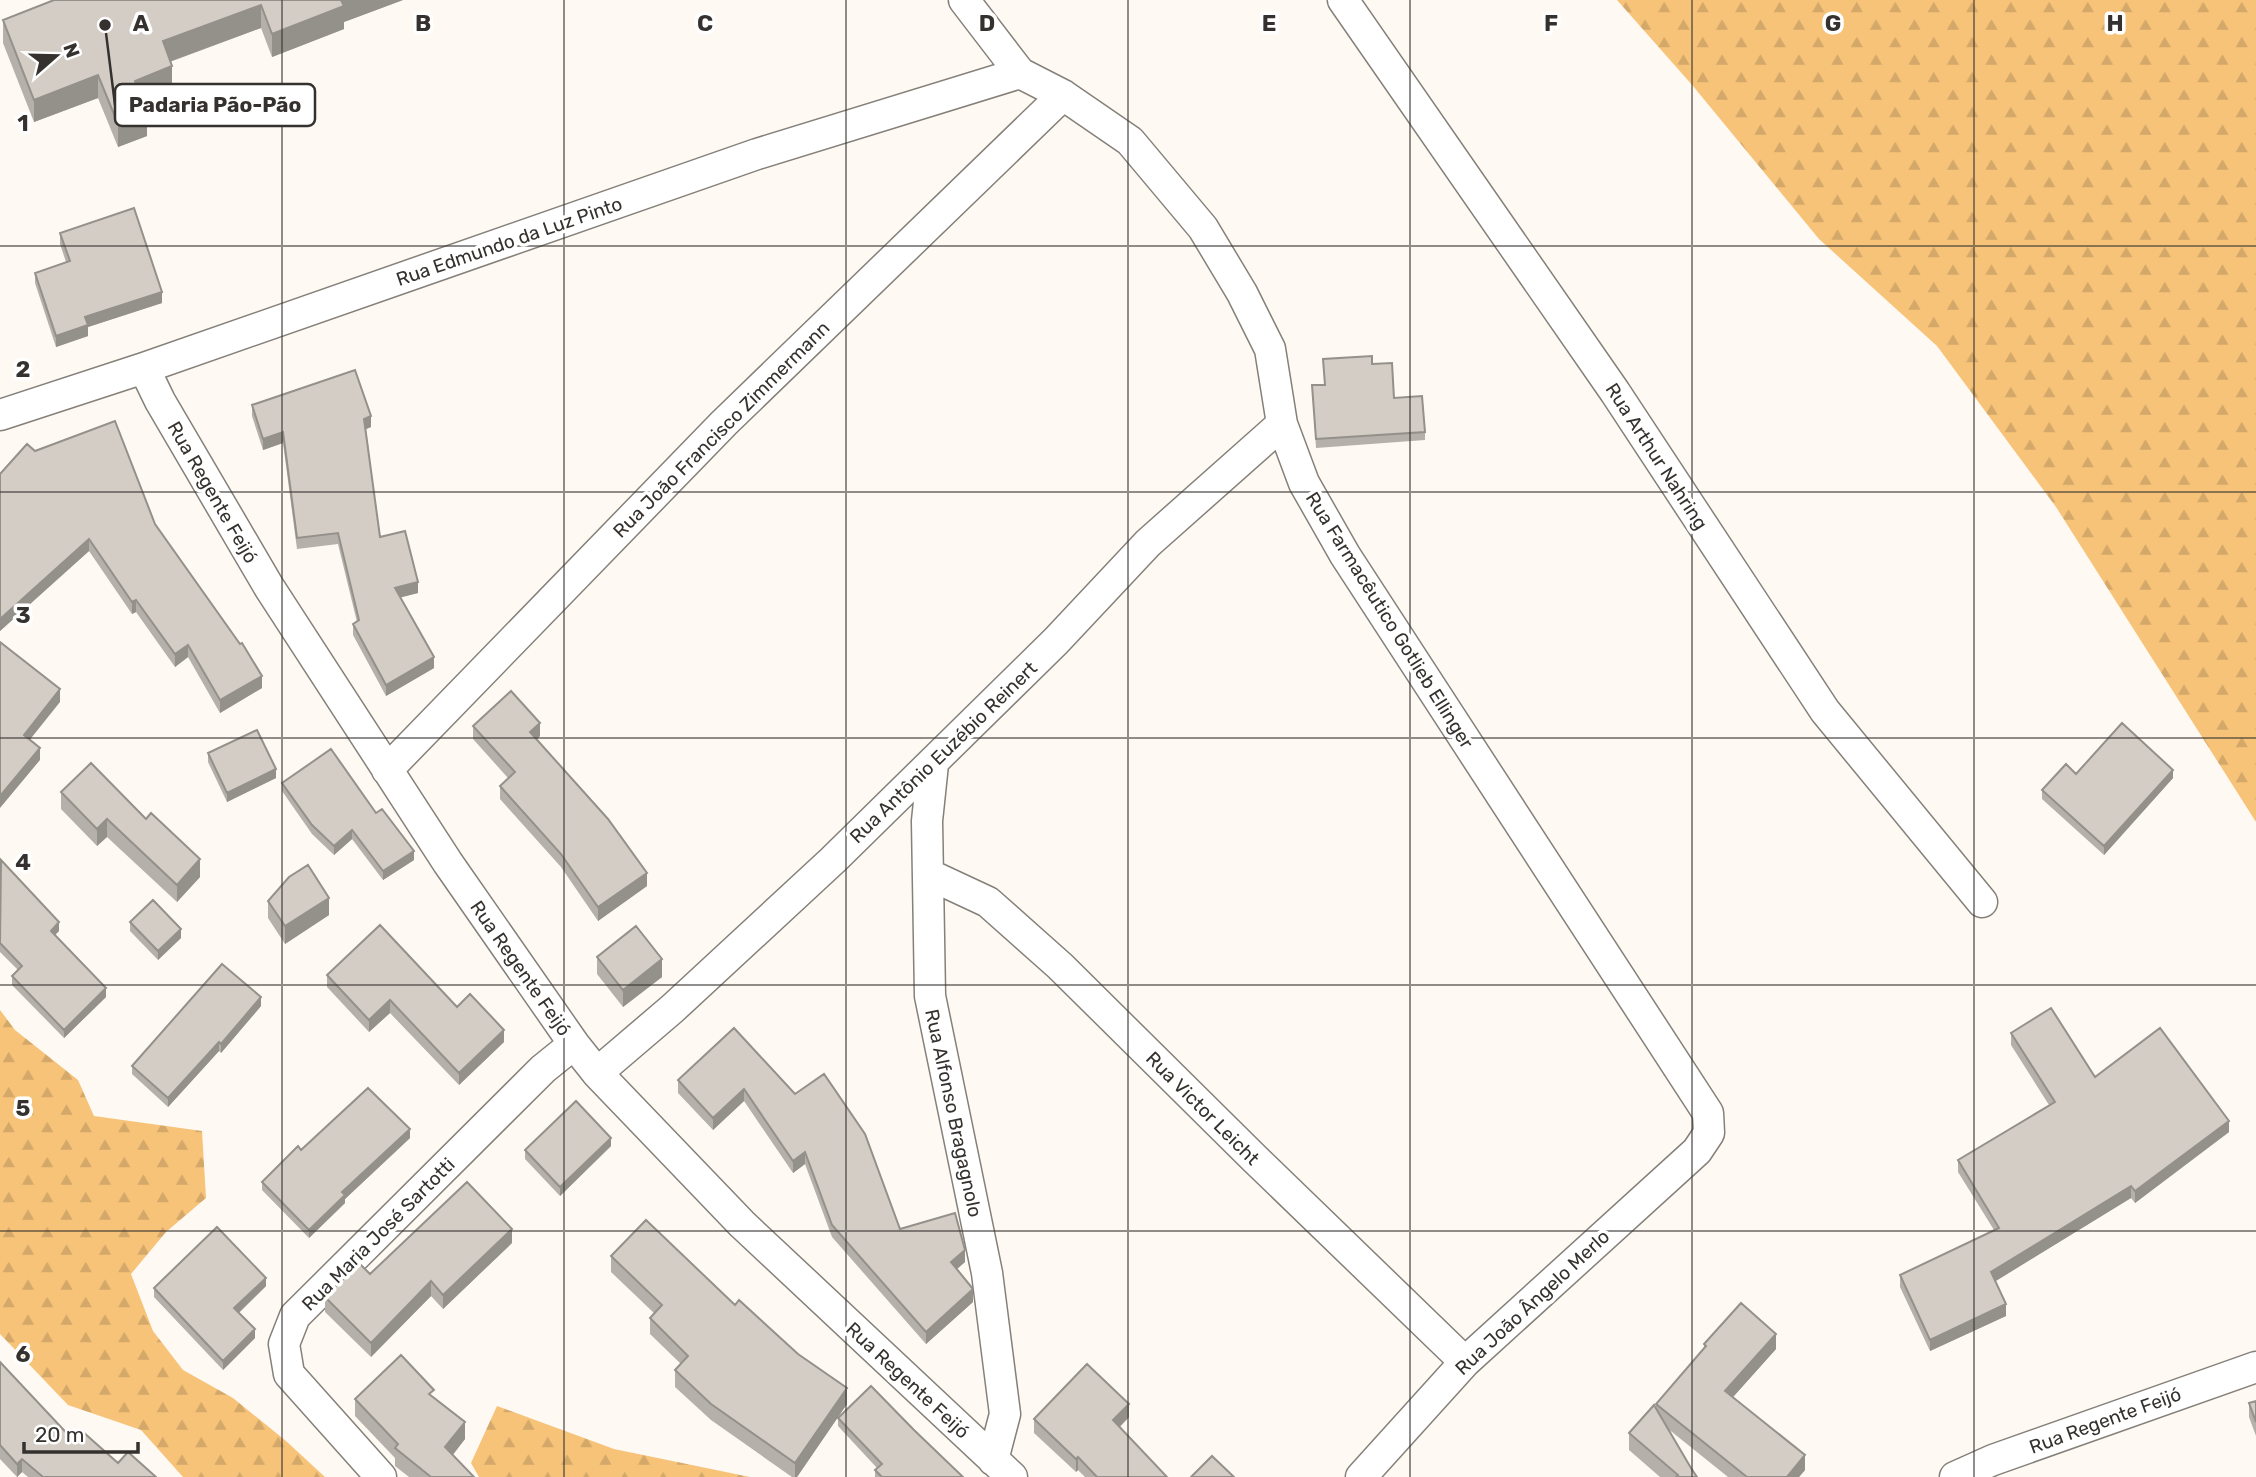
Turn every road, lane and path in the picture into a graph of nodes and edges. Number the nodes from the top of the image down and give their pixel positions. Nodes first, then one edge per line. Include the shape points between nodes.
1 (964, 0) edge
2 (1343, 0) edge
3 (1020, 73) junction
4 (1063, 95) junction
5 (144, 368) junction
6 (0, 415) edge
7 (1282, 424) junction
8 (933, 764) junction
9 (387, 770) junction
10 (928, 874) junction
11 (1982, 902) dead end
12 (574, 1044) junction
13 (597, 1073) junction
14 (1709, 1133) joint
15 (1465, 1362) junction
16 (2256, 1367) edge
17 (1003, 1468) edge
18 (381, 1477) edge
19 (1361, 1477) edge
20 (1955, 1477) edge

1 - 3 street, Rua Farmacêutico Gotlieb Ellinger
2 - 11 street, Rua Arthur Nahring via 1615,392 1825,711
3 - 4 street, Rua Farmacêutico Gotlieb Ellinger
3 - 5 street, Rua Edmundo da Luz Pinto via 757,155
4 - 7 street, Rua Farmacêutico Gotlieb Ellinger via 1130,141 1203,228 1270,349
4 - 9 street, Rua João Francisco Zimmermann via 724,423
5 - 6 street, Rua Edmundo da Luz Pinto
5 - 9 street, Rua Regente Feijó via 269,587
7 - 8 street, Rua Antônio Euzébio Reinert via 1149,543
7 - 14 street, Rua Farmacêutico Gotlieb Ellinger via 1304,483 1345,555 1708,1113
8 - 10 street, Rua Alfonso Bragagnolo
8 - 13 street, Rua Antônio Euzébio Reinert via 672,1009
9 - 12 street, Rua Regente Feijó
10 - 15 street, Rua Victor Leicht via 988,902 1060,966
10 - 17 street, Rua Alfonso Bragagnolo via 930,996 987,1273 1005,1414
12 - 13 street, Rua Regente Feijó
12 - 18 street, Rua Maria José Sartotti via 543,1069 295,1316 284,1343 289,1374
13 - 17 street, Rua Regente Feijó via 742,1224
14 - 15 street, Rua João Ângelo Merlo via 1697,1151
15 - 19 street, Rua João Ângelo Merlo
16 - 20 street, Rua Regente Feijó

